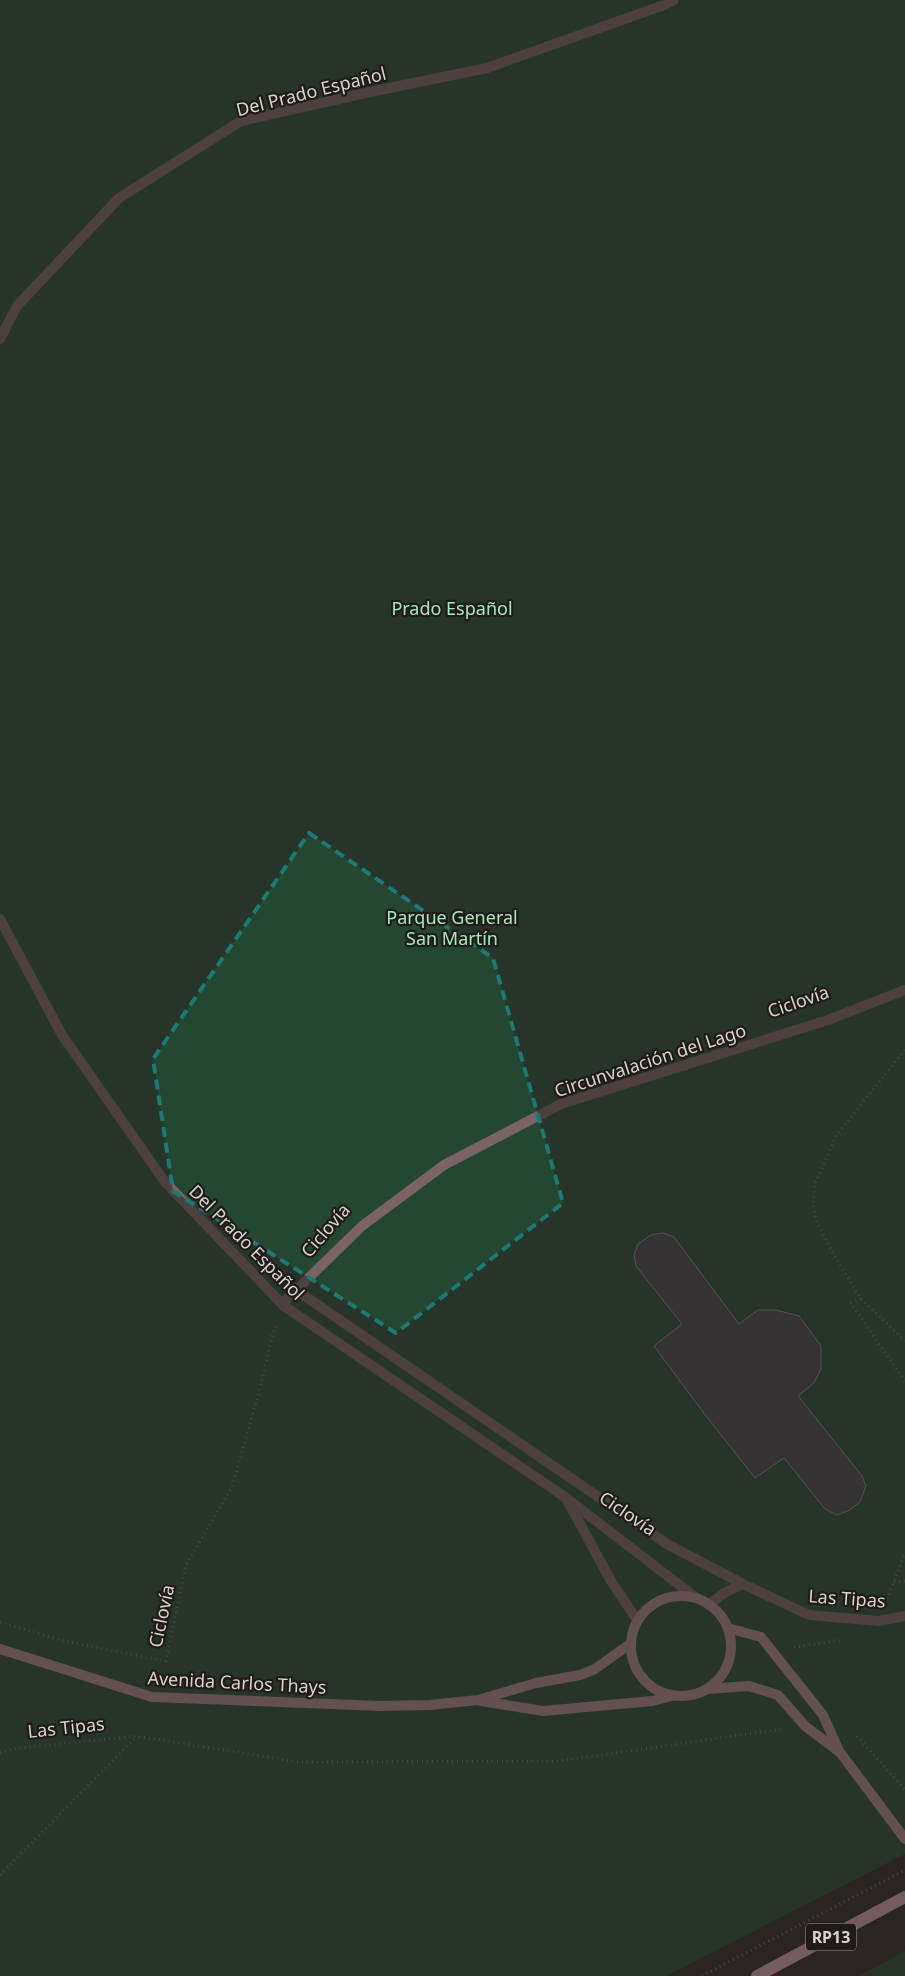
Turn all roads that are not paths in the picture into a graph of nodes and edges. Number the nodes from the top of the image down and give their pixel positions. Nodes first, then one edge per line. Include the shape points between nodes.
1 (674, 0) edge
2 (0, 339) edge
3 (0, 919) edge
4 (905, 990) edge
5 (296, 1290) junction
6 (284, 1306) junction
7 (565, 1497) junction
8 (743, 1584) junction
9 (695, 1597) junction
10 (710, 1604) junction
11 (905, 1616) edge
12 (637, 1620) junction
13 (728, 1628) junction
14 (630, 1644) junction
15 (0, 1649) edge
16 (708, 1689) junction
17 (674, 1696) junction
18 (478, 1700) junction
19 (839, 1751) junction
20 (905, 1839) edge
21 (905, 1897) edge
22 (757, 1976) edge

1 - 2 street, Del Prado Español via 486,68 242,121 119,198 16,306
3 - 6 street, Del Prado Español via 62,1035 166,1182
4 - 5 street, Circunvalación del Lago via 828,1020 561,1104 444,1165 362,1226
5 - 6 street, Circunvalación del Lago
5 - 8 street, Las Tipas via 667,1544
6 - 7 street, Del Prado Español
7 - 9 street, Del Prado Español
7 - 12 street, Del Prado Español via 611,1581
8 - 10 street
8 - 11 street, Las Tipas via 809,1616 879,1621
9 - 10 street
9 - 12 street via 675,1595 656,1601
10 - 13 street
12 - 14 street
13 - 16 street via 731,1641 726,1668
13 - 19 street via 761,1637 823,1715
14 - 17 street via 633,1663 642,1678 656,1690
14 - 18 street, Avenida Carlos Thays via 595,1669 580,1675 536,1683
15 - 18 street, Avenida Carlos Thays via 152,1698 381,1706
16 - 17 street via 697,1694
16 - 19 street via 749,1686 778,1695 805,1726
17 - 18 street, Avenida Carlos Thays via 543,1711
19 - 20 street
21 - 22 main road, RP13

